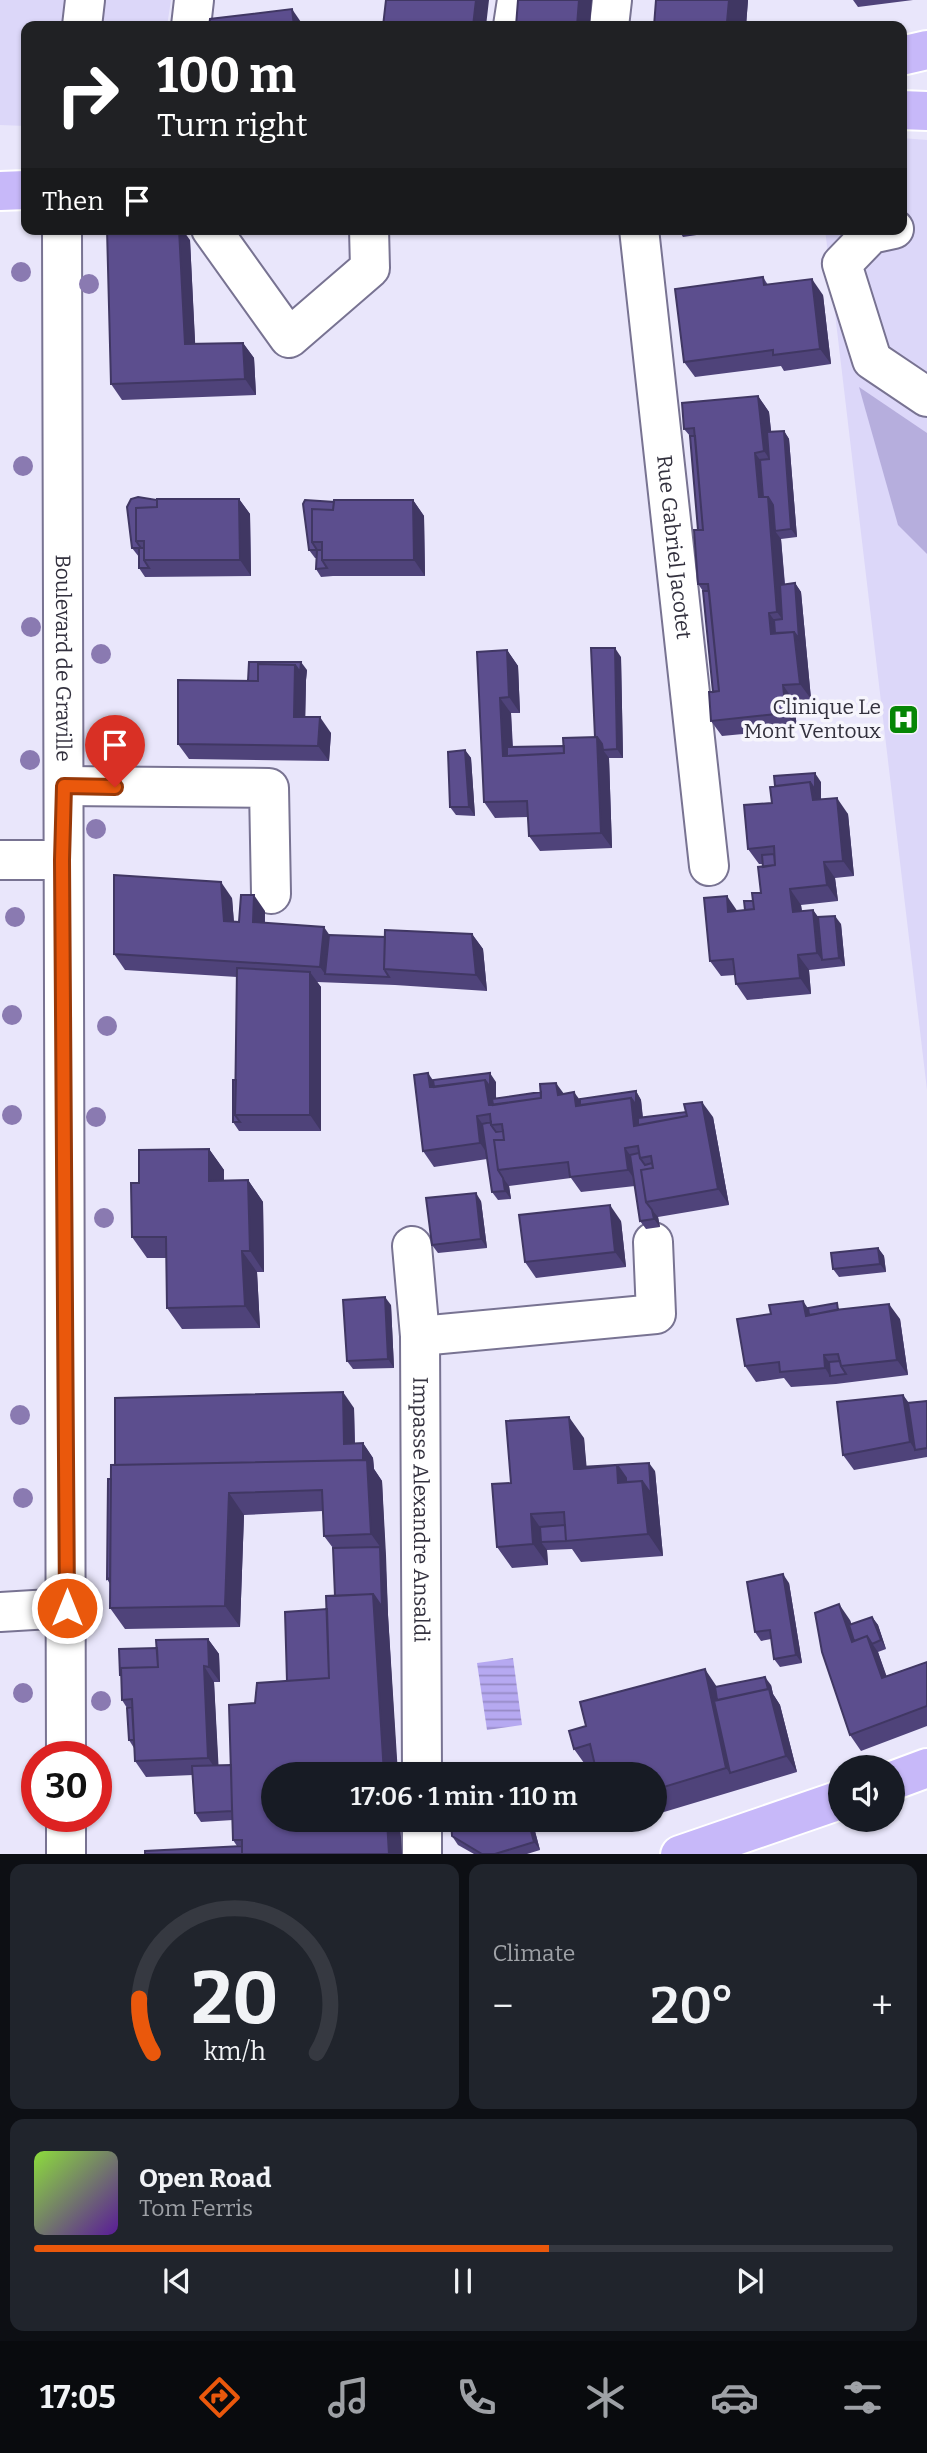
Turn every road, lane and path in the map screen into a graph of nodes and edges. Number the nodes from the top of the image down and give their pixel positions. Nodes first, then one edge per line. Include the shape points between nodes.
1 (85, 0) edge
2 (194, 0) edge
3 (517, 0) edge
4 (612, 0) edge
5 (83, 21) edge
6 (192, 21) edge
7 (514, 21) edge
8 (610, 21) edge
9 (927, 50) edge
10 (907, 55) edge
11 (907, 110) edge
12 (927, 111) edge
13 (21, 190) edge
14 (0, 191) edge
15 (927, 222) edge
16 (907, 227) edge
17 (62, 235) edge
18 (215, 235) edge
19 (369, 235) edge
20 (640, 235) edge
21 (870, 235) edge
22 (927, 397) edge
23 (64, 786) junction
24 (0, 860) edge
25 (62, 860) junction
26 (709, 866) dead end
27 (271, 894) dead end
28 (653, 1242) dead end
29 (412, 1246) dead end
30 (420, 1336) junction
31 (67, 1608) junction
32 (0, 1612) edge
33 (66, 1741) edge
34 (422, 1762) edge
35 (927, 1768) edge
36 (905, 1777) edge
37 (828, 1804) edge
38 (66, 1832) edge
39 (422, 1832) edge
40 (66, 1854) edge
41 (422, 1854) edge
42 (680, 1854) edge

1 - 5 street
2 - 6 street
3 - 7 street
4 - 8 street
9 - 10 main road
11 - 12 main road
13 - 14 main road
15 - 16 street
17 - 23 street, Boulevard de Graville
18 - 19 street via 289,338 370,268
20 - 26 street, Rue Gabriel Jacotet
21 - 22 street via 842,264 872,360
23 - 25 street, Boulevard de Graville
23 - 27 street via 269,788
24 - 25 street
25 - 31 street, Boulevard de Graville
28 - 30 street via 656,1314
29 - 30 street, Impasse Alexandre Ansaldi
30 - 34 street, Impasse Alexandre Ansaldi
31 - 32 street
31 - 33 street, Boulevard de Graville
35 - 36 main road
37 - 42 main road
38 - 40 street
39 - 41 street

